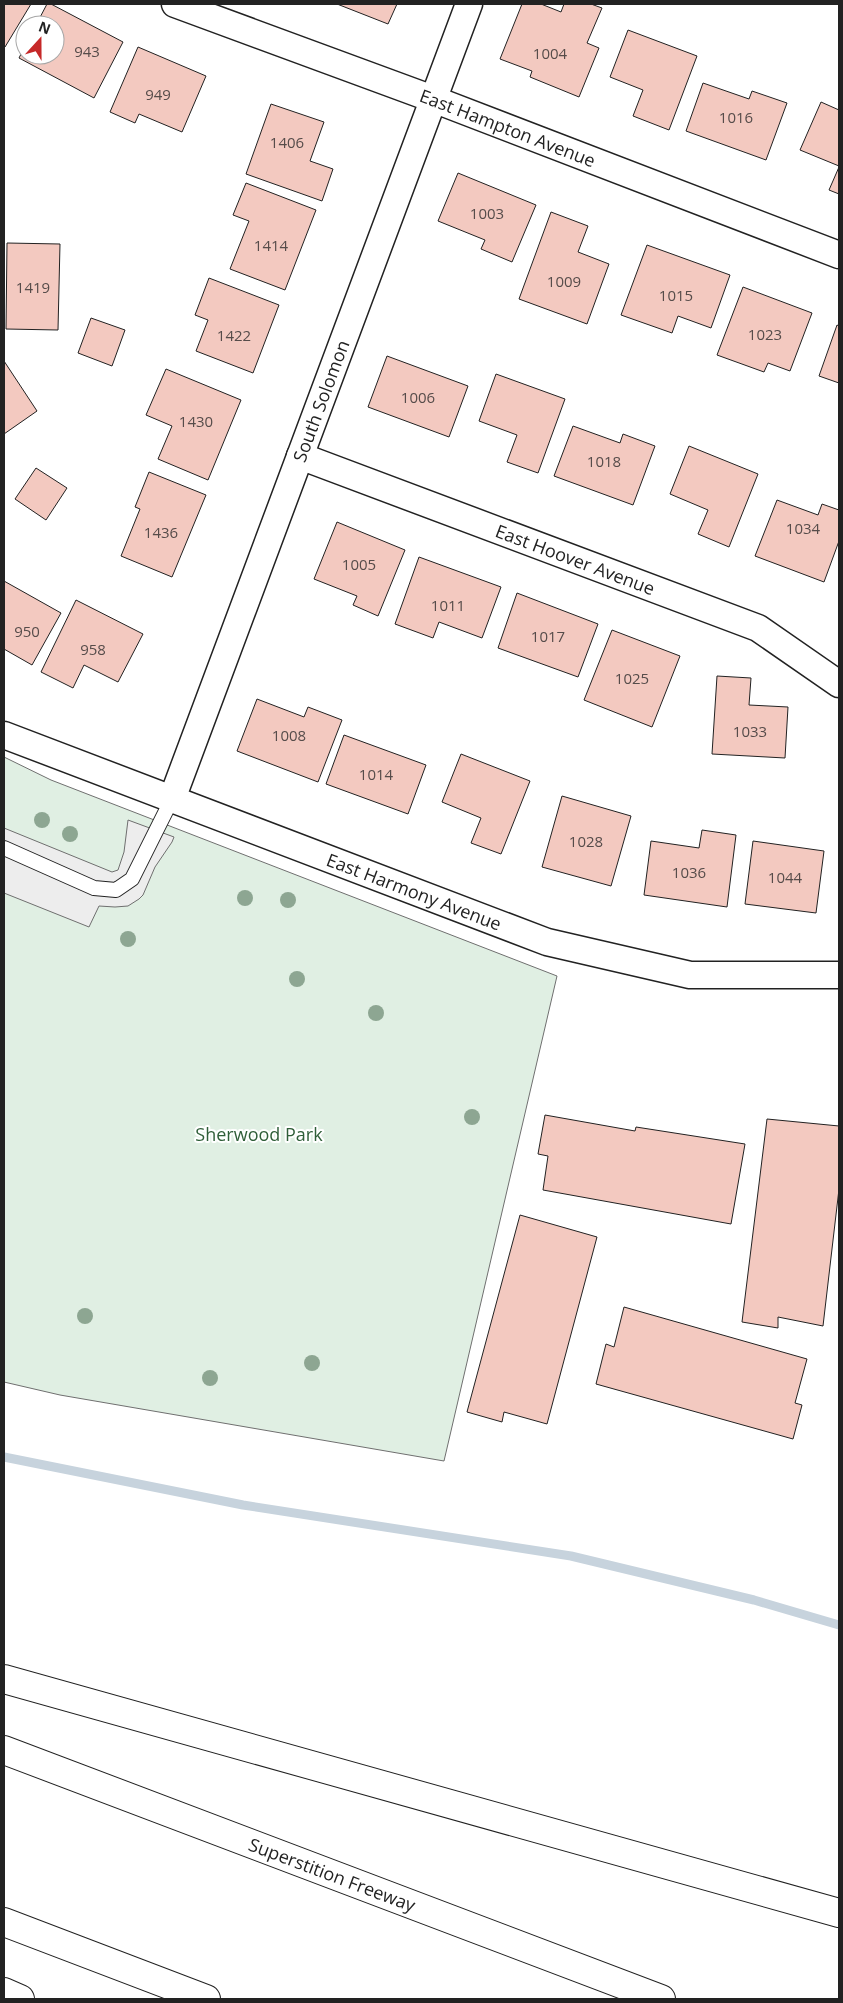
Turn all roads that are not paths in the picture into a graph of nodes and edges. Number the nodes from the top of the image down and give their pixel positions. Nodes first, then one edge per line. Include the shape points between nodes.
1 (175, 4) edge
2 (469, 4) edge
3 (433, 99) junction
4 (839, 255) edge
5 (300, 456) junction
6 (839, 684) edge
7 (4, 734) edge
8 (172, 799) junction
9 (4, 848) edge
10 (839, 976) edge
11 (4, 1679) edge
12 (4, 1750) edge
13 (839, 1913) edge
14 (4, 1922) edge
15 (4, 1992) edge
16 (20, 1999) edge
17 (206, 1999) edge
18 (661, 1999) edge

1 - 3 street, East Hampton Avenue
2 - 3 street, South Solomon
3 - 4 street, East Hampton Avenue
3 - 5 street, South Solomon
5 - 6 street, East Hoover Avenue via 758,628
5 - 8 street, South Solomon
7 - 8 street, East Harmony Avenue
8 - 9 lane via 132,879 116,890 94,888
8 - 10 street, East Harmony Avenue via 555,945 690,975
11 - 13 highway
12 - 18 highway, Superstition Freeway
14 - 17 highway
15 - 16 highway

